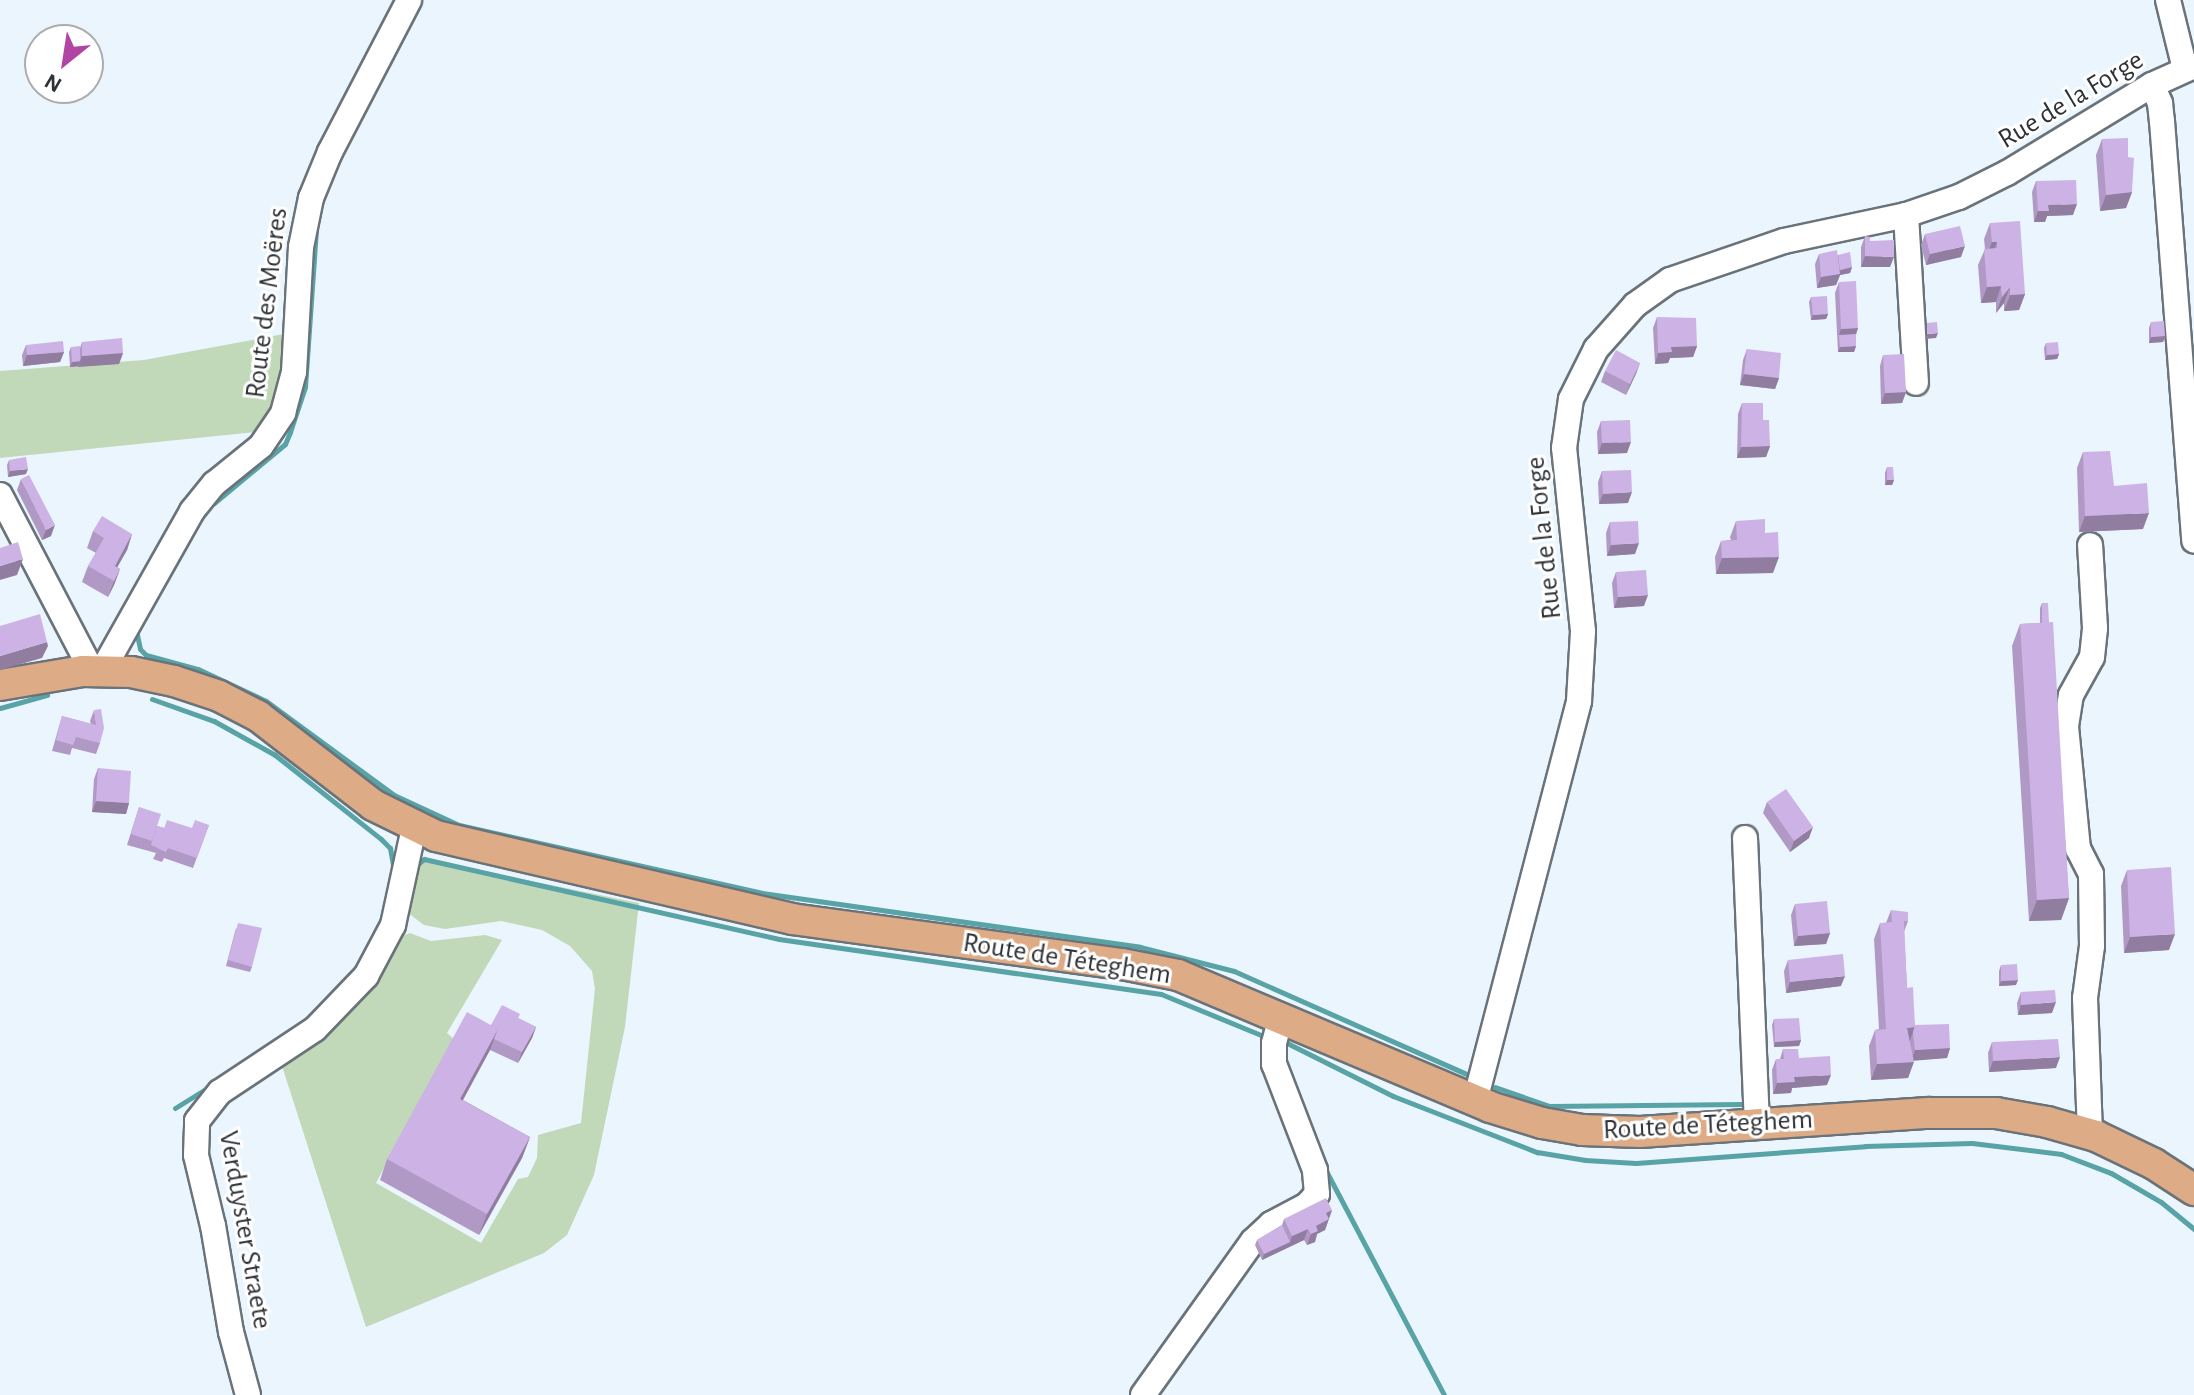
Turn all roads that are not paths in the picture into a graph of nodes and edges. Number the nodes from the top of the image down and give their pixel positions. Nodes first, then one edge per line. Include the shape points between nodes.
1 (409, 0) edge
2 (2168, 0) edge
3 (2190, 67) edge
4 (2152, 85) junction
5 (1906, 215) junction
6 (1916, 383) dead end
7 (0, 495) edge
8 (2194, 541) edge
9 (2090, 545) dead end
10 (97, 671) junction
11 (0, 685) edge
12 (414, 828) junction
13 (1745, 838) dead end
14 (1281, 1016) junction
15 (1475, 1101) junction
16 (1757, 1125) junction
17 (2090, 1134) junction
18 (2194, 1190) edge
19 (248, 1395) edge
20 (1143, 1395) edge

1 - 10 street, Route des Moëres via 311,198 301,247 294,372 283,413 261,446 214,484 192,511
2 - 3 street
3 - 4 street, Rue de la Forge
4 - 5 street, Rue de la Forge via 1997,179
4 - 8 street via 2162,121
5 - 6 street
5 - 15 street, Rue de la Forge via 1784,241 1670,280 1625,314 1581,373 1571,399 1564,448 1582,614 1581,684 1552,817
7 - 10 street
9 - 17 street via 2092,657 2071,695 2066,726 2078,849 2091,874 2092,946 2085,998
10 - 11 main road, Route de Téteghem
10 - 12 main road, Route de Téteghem via 174,681 233,702 284,734 373,805
12 - 14 main road, Route de Téteghem via 486,850 783,918 1155,969
12 - 19 street, Verduyster Straete via 393,925 373,966 315,1029 220,1092 197,1121 198,1164
13 - 16 street
14 - 15 main road, Route de Téteghem
14 - 20 street via 1274,1064 1315,1170 1317,1194 1253,1241
15 - 16 main road, Route de Téteghem via 1529,1120 1582,1130
16 - 17 main road, Route de Téteghem via 1977,1112 2029,1118
17 - 18 main road, Route de Téteghem

